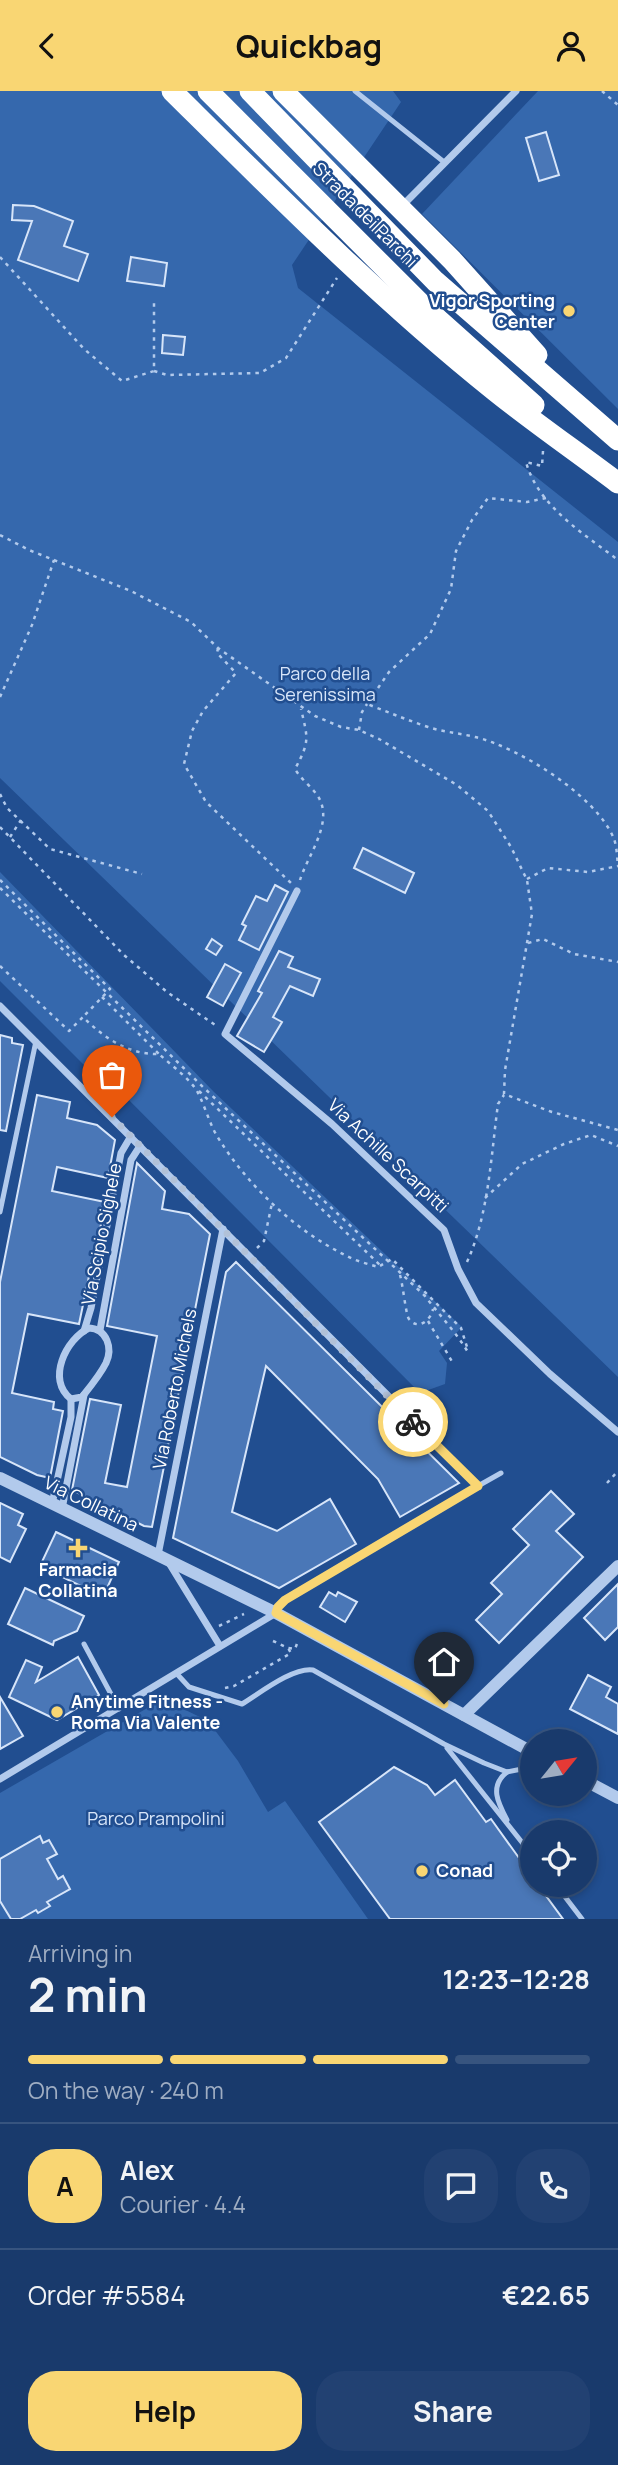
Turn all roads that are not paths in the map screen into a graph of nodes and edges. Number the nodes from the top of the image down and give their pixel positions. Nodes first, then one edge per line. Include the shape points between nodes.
1 (172, 91) edge
2 (208, 91) edge
3 (283, 91) edge
4 (355, 91) edge
5 (516, 91) edge
6 (256, 98) edge
7 (444, 162) junction
8 (407, 201) dead end
9 (614, 436) edge
10 (618, 481) edge
11 (297, 891) dead end
12 (0, 1006) edge
13 (36, 1041) junction
14 (131, 1136) junction
15 (140, 1146) junction
16 (0, 1212) edge
17 (223, 1229) junction
18 (100, 1330) junction
19 (84, 1331) junction
20 (84, 1395) junction
21 (71, 1399) junction
22 (618, 1432) edge
23 (501, 1473) dead end
24 (0, 1478) edge
25 (478, 1486) junction
26 (57, 1507) junction
27 (163, 1557) junction
28 (618, 1566) edge
29 (276, 1613) junction
30 (84, 1644) dead end
31 (220, 1646) junction
32 (177, 1674) junction
33 (119, 1709) junction
34 (464, 1715) junction
35 (444, 1744) junction
36 (520, 1745) edge
37 (520, 1769) edge
38 (507, 1772) junction
39 (0, 1779) edge
40 (597, 1787) edge
41 (618, 1798) edge
42 (514, 1832) junction
43 (520, 1840) edge
44 (565, 1897) edge
45 (582, 1919) edge

1 - 10 highway via 407,316 495,391
2 - 10 highway, Strada dei Parchi via 421,304
3 - 9 highway via 452,260
4 - 7 lane
5 - 7 street
6 - 9 highway, Strada dei Parchi via 435,281
7 - 8 street
11 - 22 street, Via Achille Scarpitti via 225,1034 332,1124 444,1230 476,1303
12 - 13 street
13 - 14 street
13 - 16 lane
14 - 15 street
14 - 19 street, Via Scipio Sighele via 121,1153
15 - 17 street
15 - 18 street, Via Scipio Sighele via 131,1160
17 - 25 street
17 - 27 street, Via Roberto Michels
18 - 19 street, Via Scipio Sighele
18 - 20 street, Via Scipio Sighele via 106,1337 108,1357
19 - 21 street, Via Scipio Sighele via 72,1341 61,1366 61,1387
20 - 21 street
20 - 26 street, Via Scipio Sighele
21 - 26 street, Via Scipio Sighele
23 - 25 lane
24 - 26 street, Via Collatina
25 - 29 street via 285,1600
26 - 27 street, Via Collatina
27 - 29 street, Via Collatina
27 - 31 street
28 - 34 street
29 - 31 street
29 - 34 street, Via Collatina
30 - 33 lane
31 - 32 street
32 - 33 street
32 - 35 lane via 189,1687 242,1704 295,1672 313,1670
33 - 39 street
34 - 36 street, Via Collatina
35 - 38 lane
35 - 42 lane
37 - 38 lane
38 - 42 lane via 499,1781 497,1799
40 - 41 street
42 - 43 lane
44 - 45 lane

